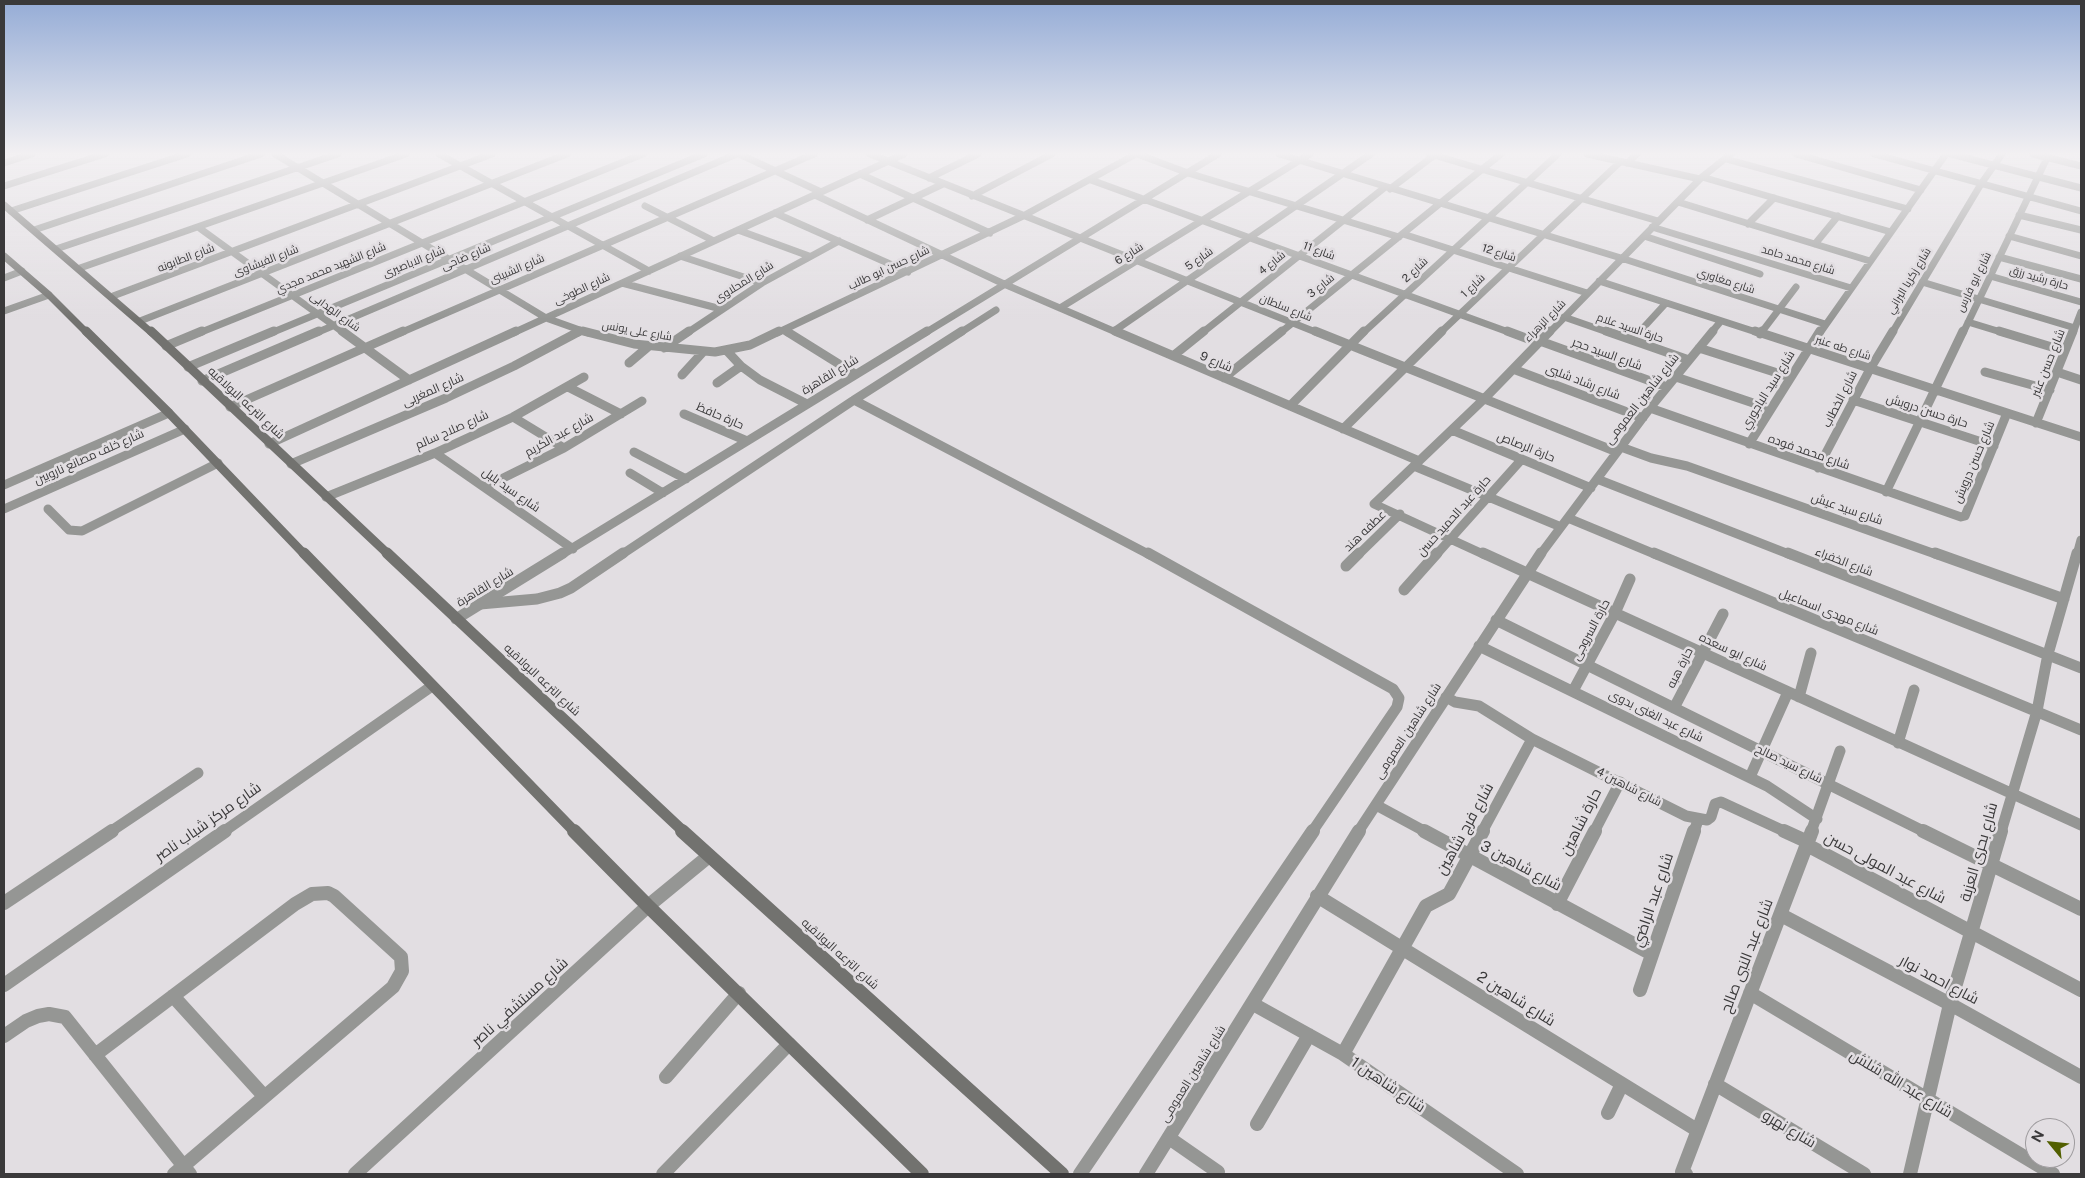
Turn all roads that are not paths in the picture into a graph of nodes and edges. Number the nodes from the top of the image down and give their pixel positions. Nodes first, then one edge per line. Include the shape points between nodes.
1 (9, 209) edge
2 (97, 209) edge
3 (176, 209) edge
4 (250, 209) edge
5 (346, 209) edge
6 (364, 209) edge
7 (428, 209) edge
8 (507, 209) edge
9 (537, 209) edge
10 (571, 209) edge
11 (608, 209) edge
12 (651, 209) edge
13 (685, 209) edge
14 (784, 209) edge
15 (847, 209) edge
16 (890, 209) edge
17 (937, 209) edge
18 (1005, 209) edge
19 (1036, 209) edge
20 (1129, 209) edge
21 (1168, 209) edge
22 (1220, 209) edge
23 (1292, 209) edge
24 (1306, 209) edge
25 (1359, 209) edge
26 (1433, 209) edge
27 (1455, 209) edge
28 (1498, 209) edge
29 (1570, 209) edge
30 (1611, 209) edge
31 (1671, 209) edge
32 (1700, 209) edge
33 (1763, 209) edge
34 (1813, 209) edge
35 (1908, 209) edge
36 (1966, 209) edge
37 (2022, 209) edge
38 (775, 213) junction
39 (2019, 214) junction
40 (1023, 216) junction
41 (1838, 216) junction
42 (552, 217) junction
43 (666, 217) junction
44 (1487, 219) junction
45 (867, 220) junction
46 (1344, 220) junction
47 (1201, 221) junction
48 (389, 224) junction
49 (1655, 224) junction
50 (1748, 224) junction
51 (568, 226) junction
52 (198, 227) junction
53 (34, 230) junction
54 (738, 230) junction
55 (2081, 230) edge
56 (1891, 232) junction
57 (990, 233) junction
58 (1401, 235) junction
59 (1542, 235) junction
60 (1644, 236) junction
61 (2009, 236) junction
62 (1249, 238) junction
63 (1080, 239) junction
64 (714, 241) junction
65 (839, 241) junction
66 (421, 244) junction
67 (1815, 244) junction
68 (602, 245) junction
69 (56, 249) junction
70 (1453, 250) junction
71 (232, 252) junction
72 (943, 255) junction
73 (4, 256) edge
74 (680, 256) junction
75 (809, 256) junction
76 (1299, 256) junction
77 (2081, 256) edge
78 (1999, 257) junction
79 (1621, 258) junction
80 (448, 260) junction
81 (1136, 261) junction
82 (1870, 261) junction
83 (80, 268) junction
84 (1508, 268) junction
85 (464, 270) junction
86 (649, 271) junction
87 (22, 272) junction
88 (908, 272) junction
89 (262, 273) junction
90 (1760, 274) dead end
91 (1352, 275) junction
92 (1990, 276) junction
93 (4, 278) edge
94 (2081, 279) edge
95 (1187, 281) junction
96 (1598, 282) junction
97 (1922, 282) junction
98 (622, 283) junction
99 (762, 283) junction
100 (1004, 284) junction
101 (1796, 287) dead end
102 (1851, 288) junction
103 (497, 290) junction
104 (1588, 293) junction
105 (1405, 294) junction
106 (49, 295) junction
107 (292, 295) junction
108 (113, 296) junction
109 (1978, 299) junction
110 (1240, 302) junction
111 (2081, 302) edge
112 (1666, 303) junction
113 (1060, 308) junction
114 (721, 309) junction
115 (996, 310) dead end
116 (1779, 310) junction
117 (4, 311) edge
118 (318, 313) junction
119 (2081, 313) edge
120 (1460, 314) junction
121 (1564, 317) junction
122 (546, 318) junction
123 (140, 321) junction
124 (1721, 321) junction
125 (1968, 322) junction
126 (1292, 323) junction
127 (1825, 324) junction
128 (333, 325) junction
129 (1644, 327) dead end
130 (2075, 328) junction
131 (784, 330) junction
132 (581, 331) junction
133 (1114, 331) junction
134 (1760, 334) junction
135 (1540, 342) junction
136 (1349, 345) junction
137 (166, 346) junction
138 (649, 346) junction
139 (364, 348) junction
140 (664, 348) junction
141 (1699, 348) junction
142 (1808, 349) junction
143 (727, 351) junction
144 (2065, 351) junction
145 (703, 352) junction
146 (1173, 356) junction
147 (1689, 360) junction
148 (628, 363) dead end
149 (741, 366) junction
150 (188, 367) junction
151 (1404, 367) junction
152 (1513, 369) junction
153 (1870, 369) junction
154 (1985, 372) dead end
155 (2057, 372) junction
156 (855, 374) junction
157 (682, 375) dead end
158 (584, 377) dead end
159 (1676, 377) junction
160 (1224, 378) junction
161 (1790, 378) junction
162 (409, 380) junction
163 (2081, 380) edge
164 (202, 381) junction
165 (717, 382) dead end
166 (568, 386) junction
167 (1667, 387) junction
168 (1935, 390) junction
169 (2050, 390) junction
170 (1484, 399) junction
171 (854, 400) junction
172 (1853, 400) junction
173 (642, 401) dead end
174 (807, 404) junction
175 (1290, 406) junction
176 (230, 407) junction
177 (1771, 409) junction
178 (169, 413) junction
179 (1647, 413) junction
180 (2007, 413) junction
181 (622, 414) junction
182 (684, 414) dead end
183 (513, 417) junction
184 (1920, 422) junction
185 (2036, 422) junction
186 (185, 429) junction
187 (1343, 429) junction
188 (1452, 430) junction
189 (2081, 437) edge
190 (748, 441) junction
191 (270, 444) junction
192 (1749, 444) junction
193 (1994, 446) junction
194 (564, 448) junction
195 (1619, 450) junction
196 (435, 452) junction
197 (634, 452) dead end
198 (1522, 459) junction
199 (218, 463) junction
200 (1417, 463) junction
201 (291, 464) junction
202 (1818, 468) junction
203 (630, 473) dead end
204 (686, 479) junction
205 (1594, 484) junction
206 (4, 485) edge
207 (485, 487) junction
208 (1886, 492) junction
209 (663, 493) junction
210 (326, 497) junction
211 (1488, 497) junction
212 (1374, 504) joint
213 (4, 509) edge
214 (48, 509) dead end
215 (1400, 514) junction
216 (1961, 517) joint
217 (1564, 523) junction
218 (1451, 538) junction
219 (2081, 540) edge
220 (573, 549) junction
221 (1346, 566) dead end
222 (2077, 571) edge
223 (1527, 572) junction
224 (1630, 580) dead end
225 (1404, 590) dead end
226 (2064, 599) junction
227 (480, 604) junction
228 (1615, 613) junction
229 (1723, 614) dead end
230 (456, 619) junction
231 (1496, 620) junction
232 (1479, 646) junction
233 (1702, 653) junction
234 (1811, 654) dead end
235 (2048, 654) junction
236 (1586, 666) junction
237 (2081, 668) edge
238 (432, 686) junction
239 (1914, 690) dead end
240 (1573, 691) junction
241 (1793, 695) junction
242 (1446, 698) junction
243 (1674, 708) junction
244 (2037, 711) junction
245 (2081, 730) edge
246 (1532, 739) junction
247 (1898, 743) junction
248 (1762, 751) junction
249 (1840, 751) dead end
250 (198, 773) dead end
251 (1750, 777) junction
252 (1620, 782) junction
253 (1830, 784) junction
254 (2012, 795) junction
255 (1376, 805) junction
256 (1816, 818) junction
257 (1698, 820) junction
258 (2081, 825) edge
259 (1807, 843) junction
260 (709, 856) junction
261 (1469, 856) junction
262 (1992, 866) junction
263 (1317, 896) junction
264 (4, 903) edge
265 (1557, 904) junction
266 (648, 906) junction
267 (2081, 909) edge
268 (1780, 915) junction
269 (1972, 932) junction
270 (1402, 948) junction
271 (1652, 954) junction
272 (4, 986) edge
273 (1640, 990) dead end
274 (2081, 990) edge
275 (739, 993) junction
276 (1750, 993) junction
277 (173, 996) junction
278 (1253, 1004) junction
279 (1950, 1004) junction
280 (1309, 1035) junction
281 (4, 1036) edge
282 (789, 1044) junction
283 (1343, 1054) junction
284 (95, 1055) junction
285 (666, 1076) dead end
286 (2081, 1077) edge
287 (1622, 1084) junction
288 (1715, 1084) junction
289 (264, 1096) junction
290 (1928, 1100) junction
291 (1608, 1113) dead end
292 (1257, 1124) dead end
293 (1697, 1130) junction
294 (1169, 1138) junction
295 (182, 1171) edge
296 (1218, 1172) dead end
297 (1684, 1173) edge
298 (355, 1174) edge
299 (664, 1174) edge
300 (922, 1174) edge
301 (1062, 1174) edge
302 (1080, 1174) edge
303 (1146, 1174) edge
304 (1517, 1174) edge
305 (1864, 1174) edge
306 (1910, 1174) edge
307 (2053, 1174) edge

1 - 53 street, شارع الترعه البولاقيه
2 - 53 street
3 - 69 street
4 - 52 street
5 - 71 street, شارع الطابونه
6 - 48 street, شارع على يونس
7 - 48 street, شارع الفيشاوى
8 - 66 street, شارع الشهيد محمد مجدي
9 - 42 street
10 - 42 street, شارع الاباصيرى
11 - 51 street, شارع ضاحى
12 - 43 street
13 - 43 street, شارع الشبينى
14 - 38 street, شارع الطوخى
15 - 45 street, شارع 9
16 - 45 street
17 - 57 street
18 - 40 street, شارع سلطان
19 - 40 street, شارع حسن ابو طالب
20 - 63 street, شارع القاهرة
21 - 47 street, شارع 11
22 - 47 street, شارع 6
23 - 62 street, شارع 5
24 - 46 street, شارع 12
25 - 46 street, شارع 4
26 - 58 street, شارع 3
27 - 44 street, شارع مغاوري
28 - 44 street, شارع 2
29 - 59 street, شارع 1
30 - 49 street, شارع محمد حامد
31 - 49 street, شارع الزهراء
32 - 50 street
33 - 50 street
34 - 41 street
35 - 56 street, شارع سيد الباجوري
36 - 97 street, شارع زكريا البراني
37 - 39 street, شارع ابو فارس
38 - 54 street, شارع الطوخى
38 - 65 street
39 - 55 street
39 - 61 street, شارع ابو فارس
40 - 57 street, شارع حسن ابو طالب
40 - 63 street, شارع سلطان
41 - 56 street
41 - 67 street
42 - 51 street
42 - 80 street, شارع الاباصيرى
43 - 64 street
43 - 68 street, شارع الشبينى
44 - 59 street, شارع مغاوري
44 - 70 street, شارع 2
45 - 72 street, شارع 9
46 - 58 street, شارع 12
46 - 76 street, شارع 4
47 - 62 street, شارع 11
47 - 81 street, شارع 6
48 - 66 street, شارع على يونس
48 - 89 street, شارع الفيشاوى
49 - 60 street, شارع الزهراء
49 - 102 street, شارع محمد حامد
50 - 67 street
51 - 68 street
51 - 85 street, شارع ضاحى
52 - 71 street, شارع الهدابى
52 - 83 street
53 - 69 street, شارع الترعه البولاقيه
54 - 64 street, شارع الطوخى
54 - 75 street
56 - 82 street, شارع سيد الباجوري
57 - 72 street, شارع حسن ابو طالب
58 - 70 street, شارع 12
58 - 91 street, شارع 3
59 - 79 street, شارع مغاوري
59 - 84 street, شارع 1
60 - 79 street, شارع الزهراء
60 - 90 street
61 - 77 street
61 - 78 street, شارع ابو فارس
62 - 76 street, شارع 11
62 - 95 street, شارع 5
63 - 81 street, شارع سلطان
63 - 100 street, شارع القاهرة
64 - 74 street, شارع الطوخى
65 - 75 street, شارع المحلاوى
65 - 88 street
66 - 80 street, شارع على يونس
66 - 107 street, شارع الشهيد محمد مجدي
67 - 82 street
68 - 86 street
68 - 103 street, شارع الشبينى
69 - 83 street, شارع الترعه البولاقيه
70 - 84 street, شارع 12
70 - 105 street, شارع 2
71 - 89 street, شارع الهدابى
71 - 108 street, شارع الطابونه
72 - 88 street, شارع حسن ابو طالب
72 - 100 street, شارع 9
73 - 87 street
74 - 86 street, شارع الطوخى
74 - 99 street
75 - 99 street, شارع المحلاوى
76 - 91 street, شارع 11
76 - 110 street, شارع 4
78 - 92 street, شارع ابو فارس
78 - 94 street
79 - 96 street, شارع الزهراء
79 - 116 street, شارع مغاوري
80 - 85 street, شارع على يونس
80 - 118 street, شارع الاباصيرى
81 - 95 street, شارع سلطان
81 - 113 street, شارع 6
82 - 102 street, شارع سيد الباجوري
83 - 108 street, شارع الترعه البولاقيه
84 - 104 street, شارع 12
84 - 120 street, شارع 1
85 - 103 street, شارع على يونس
85 - 128 street, شارع ضاحى
86 - 98 street, شارع الطوخى
87 - 93 street
87 - 106 street
88 - 131 street, شارع حسن ابو طالب
89 - 107 street, شارع الهدابى
89 - 123 street, شارع الفيشاوى
91 - 105 street, شارع 11
91 - 126 street, شارع 3
92 - 109 street, شارع ابو فارس
92 - 111 street, حارة رشيد رزق
95 - 110 street, شارع سلطان
95 - 133 street, شارع 5
96 - 104 street, شارع الزهراء
96 - 112 street, شارع طه عنبر
97 - 109 street
97 - 153 street, شارع زكريا البراني
98 - 114 street
98 - 122 street, شارع الطوخى
99 - 114 street, شارع المحلاوى
100 - 113 street, شارع 9
100 - 156 street, شارع القاهرة
101 - 116 street
102 - 127 street, شارع سيد الباجوري
103 - 122 street, شارع على يونس
103 - 139 street, شارع الشبينى
104 - 121 street, شارع الزهراء
105 - 120 street, شارع 11
105 - 136 street, شارع 2
106 - 117 street
106 - 178 street
107 - 118 street, شارع الهدابى
107 - 137 street, شارع الشهيد محمد مجدي
108 - 123 street, شارع الترعه البولاقيه
109 - 125 street, شارع ابو فارس
109 - 130 street
110 - 126 street, شارع سلطان
110 - 146 street, شارع 4
112 - 124 street, شارع طه عنبر
112 - 129 street
113 - 133 street, شارع 9
114 - 140 street, شارع المحلاوى
115 - 171 street
116 - 127 street, شارع مغاوري
116 - 134 street
118 - 128 street, شارع الهدابى
118 - 150 street, شارع الاباصيرى
119 - 130 street, شارع حسن عنبر
120 - 135 street, شارع 11
120 - 151 street, شارع 1
121 - 135 street, شارع الزهراء
121 - 147 street, حارة السيد علام
122 - 132 street, شارع على يونس
122 - 162 street, شارع الطوخى
123 - 137 street, شارع الترعه البولاقيه
124 - 134 street, شارع طه عنبر
124 - 141 street, شارع شاهين العمومى
125 - 144 street
125 - 168 street, شارع ابو فارس
126 - 136 street, شارع سلطان
126 - 160 street, شارع 3
127 - 142 street, شارع سيد الباجوري
128 - 139 street, شارع الهدابى
128 - 164 street, شارع ضاحى
130 - 144 street, شارع حسن عنبر
131 - 143 street, شارع حسن ابو طالب
131 - 156 street
132 - 138 street, شارع على يونس
132 - 201 street, شارع المغربى via 446,398
133 - 146 street, شارع 9
134 - 142 street, شارع طه عنبر
135 - 152 street, شارع الزهراء
135 - 167 street, شارع السيد حجر
136 - 151 street, شارع سلطان
136 - 175 street, شارع 2
137 - 150 street, شارع الترعه البولاقيه
138 - 140 street, شارع على يونس
138 - 148 street
139 - 162 street, شارع الهدابى
139 - 176 street, شارع الشبينى
140 - 145 street, شارع على يونس
141 - 147 street, شارع شاهين العمومى
141 - 161 street
142 - 153 street, شارع طه عنبر
142 - 161 street, شارع سيد الباجوري
143 - 145 street, شارع على يونس
143 - 149 street
144 - 155 street, شارع حسن عنبر
145 - 157 street
146 - 160 street, شارع 9
147 - 159 street, شارع شاهين العمومى
149 - 165 street
149 - 174 street via 760,380
150 - 164 street, شارع الترعه البولاقيه
151 - 170 street, شارع سلطان
151 - 187 street, شارع 1
152 - 170 street, شارع الزهراء
152 - 179 street, شارع رشاد شلبى
153 - 168 street, شارع طه عنبر
153 - 172 street, شارع الخطاب
154 - 169 street
155 - 163 street
155 - 169 street, شارع حسن عنبر
156 - 174 street, شارع القاهرة
158 - 166 street, شارع صلاح سالم
159 - 167 street, شارع شاهين العمومى
159 - 177 street
160 - 175 street, شارع 9
161 - 177 street, شارع سيد الباجوري
162 - 191 street, شارع الطوخى
164 - 176 street, شارع الترعه البولاقيه
166 - 181 street
166 - 183 street, شارع صلاح سالم
167 - 179 street, شارع شاهين العمومى
168 - 180 street, شارع طه عنبر
168 - 184 street, شارع ابو فارس
169 - 185 street, شارع حسن عنبر
170 - 188 street, شارع الزهراء
170 - 195 street, شارع سيد عيش
171 - 227 street via 570,588 538,599
171 - 302 street via 1164,562 1393,689 1400,698 1397,707
172 - 184 street, حارة حسن درويش
172 - 202 street, شارع الخطاب
173 - 181 street, شارع عبد الكريم
174 - 190 street, شارع القاهرة
175 - 187 street, شارع 9
176 - 191 street, شارع الترعه البولاقيه
177 - 192 street, شارع سيد الباجوري
178 - 186 street
178 - 206 street
179 - 192 street, شارع محمد فوده
179 - 195 street, شارع شاهين العمومى
180 - 185 street, شارع طه عنبر
180 - 193 street, شارع حسن درويش
181 - 194 street, شارع عبد الكريم
182 - 190 street, حارة حافظ
183 - 194 street
183 - 196 street, شارع صلاح سالم
184 - 193 street, حارة حسن درويش
184 - 208 street, شارع ابو فارس
185 - 189 street, شارع طه عنبر
186 - 199 street
186 - 213 street, شارع خلف مصانع ناروبين
187 - 200 street, شارع 9
188 - 198 street, حارة الرصاص
188 - 200 street, شارع الزهراء
190 - 204 street, شارع القاهرة
191 - 201 street, شارع الترعه البولاقيه
192 - 202 street, شارع محمد فوده
193 - 216 street, شارع حسن درويش via 1965,516
194 - 207 street, شارع عبد الكريم
195 - 205 street, شارع شاهين العمومى
195 - 226 street, شارع سيد عيش via 1696,469
196 - 207 street, شارع سيد بلبل
196 - 210 street, شارع صلاح سالم
197 - 204 street
198 - 205 street, حارة الرصاص
198 - 211 street, حارة عبد الحميد حسن
199 - 214 street via 87,529 70,530
199 - 238 street
200 - 211 street, شارع 9
200 - 212 street, شارع الزهراء
201 - 210 street, شارع الترعه البولاقيه
202 - 208 street, شارع محمد فوده
203 - 209 street
204 - 209 street, شارع القاهرة
205 - 217 street, شارع شاهين العمومى
205 - 235 street, شارع الخفراء
207 - 220 street, شارع سيد بلبل
208 - 216 street, شارع محمد فوده
209 - 220 street, شارع القاهرة
210 - 230 street, شارع الترعه البولاقيه
211 - 217 street, شارع مهدى اسماعيل
211 - 218 street, حارة عبد الحميد حسن
212 - 215 street, شارع ابو سعده
215 - 218 street, شارع ابو سعده
215 - 221 street, عطفه هند
217 - 223 street, شارع شاهين العمومى
217 - 244 street, شارع مهدى اسماعيل
218 - 223 street, شارع ابو سعده
218 - 225 street, حارة عبد الحميد حسن
219 - 222 street, شارع بحرى العزبة
220 - 227 street, شارع القاهرة
222 - 226 street, شارع بحرى العزبة
223 - 228 street, شارع ابو سعده
223 - 231 street, شارع شاهين العمومى
224 - 228 street, حارة السروجى
226 - 235 street, شارع بحرى العزبة
227 - 230 street, شارع القاهرة
228 - 233 street, شارع ابو سعده
228 - 236 street, حارة السروجى
229 - 233 street, حارة هبه
230 - 260 street, شارع الترعه البولاقيه
231 - 232 street, شارع شاهين العمومى
231 - 236 street, شارع سيد صالح
232 - 240 street, شارع عبد الغنى بدوى
232 - 242 street, شارع شاهين العمومى
233 - 241 street, شارع ابو سعده
233 - 243 street, حارة هبه
234 - 241 street
235 - 237 street, شارع الخفراء
235 - 244 street, شارع بحرى العزبة
236 - 240 street, حارة السروجى
236 - 243 street, شارع سيد صالح
238 - 266 street
238 - 272 street, شارع مركز شباب ناصر
239 - 247 street
240 - 251 street, شارع عبد الغنى بدوى
241 - 247 street, شارع ابو سعده
241 - 248 street
242 - 246 street, شارع شاهين 4 via 1479,706
242 - 255 street, شارع شاهين العمومى
243 - 248 street, شارع سيد صالح
244 - 245 street, شارع مهدى اسماعيل
244 - 254 street, شارع بحرى العزبة
246 - 252 street, شارع شاهين 4
246 - 261 street, شارع فرج شاهين
247 - 254 street, شارع ابو سعده
248 - 251 street
248 - 253 street, شارع سيد صالح
249 - 253 street, شارع عبد النبى صالح
250 - 264 street
251 - 256 street, شارع عبد الغنى بدوى
252 - 257 street, شارع شاهين 4
252 - 265 street, حارة شاهين
253 - 256 street, شارع عبد النبى صالح
253 - 262 street, شارع سيد صالح
254 - 258 street, شارع ابو سعده
254 - 262 street, شارع بحرى العزبة
255 - 261 street, شارع شاهين 3
255 - 263 street, شارع شاهين العمومى
256 - 259 street, شارع عبد النبى صالح
257 - 259 street via 1711,817 1715,804 1721,802
257 - 271 street, شارع عبد الراضي
259 - 268 street, شارع عبد النبى صالح
259 - 269 street, شارع عبد المولى حسن
260 - 266 street, شارع مستشفي ناصر
260 - 301 street, شارع الترعه البولاقيه
261 - 265 street, شارع شاهين 3
261 - 270 street, شارع فرج شاهين via 1448,894 1426,906
262 - 267 street, شارع سيد صالح
262 - 269 street, شارع بحرى العزبة
263 - 270 street, شارع شاهين 2
263 - 278 street, شارع شاهين العمومى
265 - 271 street, شارع شاهين 3
266 - 275 street
266 - 298 street, شارع مستشفي ناصر
268 - 276 street, شارع عبد النبى صالح
268 - 279 street, شارع احمد نوار
269 - 274 street, شارع عبد المولى حسن
269 - 279 street, شارع بحرى العزبة
270 - 283 street, شارع فرج شاهين
270 - 287 street, شارع شاهين 2
271 - 273 street, شارع عبد الراضي
275 - 282 street
275 - 285 street
276 - 288 street, شارع عبد النبى صالح
276 - 290 street, شارع عبد الله شلش
277 - 284 street
277 - 289 street
277 - 289 street via 295,904 320,892 334,896 401,957 402,971 394,987
278 - 280 street, شارع شاهين 1
278 - 294 street, شارع شاهين العمومى
279 - 286 street, شارع احمد نوار
279 - 290 street, شارع بحرى العزبة
280 - 283 street, شارع شاهين 1
280 - 292 street
281 - 284 street via 38,1016 58,1015 65,1017
282 - 299 street
282 - 300 street
283 - 304 street, شارع شاهين 1
284 - 295 street
287 - 291 street
287 - 293 street, شارع شاهين 2
288 - 293 street, شارع عبد النبى صالح
288 - 305 street, شارع نهرو
289 - 295 street
290 - 306 street, شارع بحرى العزبة
290 - 307 street, شارع عبد الله شلش
293 - 297 street, شارع عبد النبى صالح
294 - 296 street
294 - 303 street, شارع شاهين العمومى

